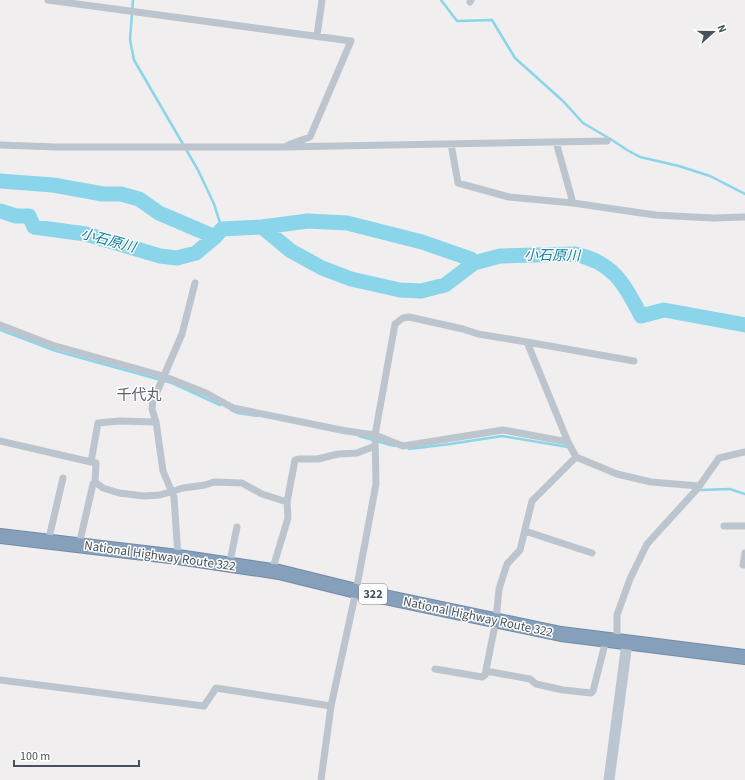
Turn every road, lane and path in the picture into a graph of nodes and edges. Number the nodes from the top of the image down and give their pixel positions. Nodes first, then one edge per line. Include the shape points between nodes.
1 (48, 0) edge
2 (322, 0) edge
3 (317, 36) junction
4 (607, 141) dead end
5 (556, 142) junction
6 (451, 144) junction
7 (0, 145) edge
8 (283, 147) junction
9 (573, 202) junction
10 (745, 217) edge
11 (195, 283) dead end
12 (0, 325) edge
13 (527, 342) junction
14 (634, 361) dead end
15 (162, 378) junction
16 (156, 422) junction
17 (375, 440) junction
18 (0, 441) edge
19 (568, 442) junction
20 (745, 452) edge
21 (574, 458) junction
22 (91, 462) junction
23 (63, 478) dead end
24 (95, 482) junction
25 (699, 486) junction
26 (171, 491) junction
27 (287, 502) junction
28 (724, 526) dead end
29 (745, 526) edge
30 (236, 527) dead end
31 (525, 531) junction
32 (0, 536) edge
33 (48, 542) junction
34 (79, 545) junction
35 (592, 553) dead end
36 (745, 553) edge
37 (178, 558) junction
38 (745, 565) edge
39 (229, 566) junction
40 (272, 571) junction
41 (356, 591) junction
42 (496, 620) junction
43 (616, 641) junction
44 (745, 657) edge
45 (435, 669) dead end
46 (486, 671) junction
47 (0, 680) edge
48 (331, 706) junction
49 (321, 780) edge
50 (609, 780) edge

1 - 3 street
2 - 3 street
3 - 8 street via 351,41 310,137
4 - 5 street
5 - 6 street
5 - 9 street
6 - 8 street
6 - 9 street via 458,183 509,197
7 - 8 street via 56,148
9 - 10 street via 655,215
11 - 15 street via 182,334
12 - 15 street via 52,345
13 - 14 street
13 - 17 street via 478,334 409,317 403,318 395,324
13 - 19 street
15 - 16 street via 153,401 152,409
15 - 17 street via 206,393 233,408 346,431
16 - 22 street via 98,423
16 - 26 street via 163,471
17 - 19 street via 403,446 503,430
17 - 27 street via 356,453 296,460
17 - 41 street via 376,484
18 - 22 street
19 - 21 street
20 - 25 street via 719,458
21 - 25 street via 617,474 651,482
21 - 31 street via 532,501
22 - 24 street via 96,463
23 - 33 street
24 - 26 street via 103,488 119,493 144,496
24 - 34 street
25 - 43 street via 647,544 630,579 617,615
26 - 27 street via 214,482 242,483 262,494
26 - 37 street via 174,497
27 - 40 street via 288,518
28 - 29 street
30 - 39 street
31 - 35 street
31 - 42 street via 520,550 507,564 499,589
32 - 33 highway, National Highway Route 322 / 322
33 - 34 highway, National Highway Route 322 / 322
34 - 37 highway, National Highway Route 322 / 322
36 - 38 street
37 - 39 highway, National Highway Route 322 / 322
39 - 40 highway, National Highway Route 322 / 322
40 - 41 highway, National Highway Route 322 / 322
41 - 42 highway, National Highway Route 322 / 322
41 - 48 street
42 - 43 highway, National Highway Route 322 / 322 via 561,634
42 - 46 street
43 - 44 highway, National Highway Route 322 / 322
43 - 46 street via 591,693 563,690 536,684 530,679
43 - 50 street
45 - 46 street via 482,677
47 - 48 street via 204,706 216,688
48 - 49 street

